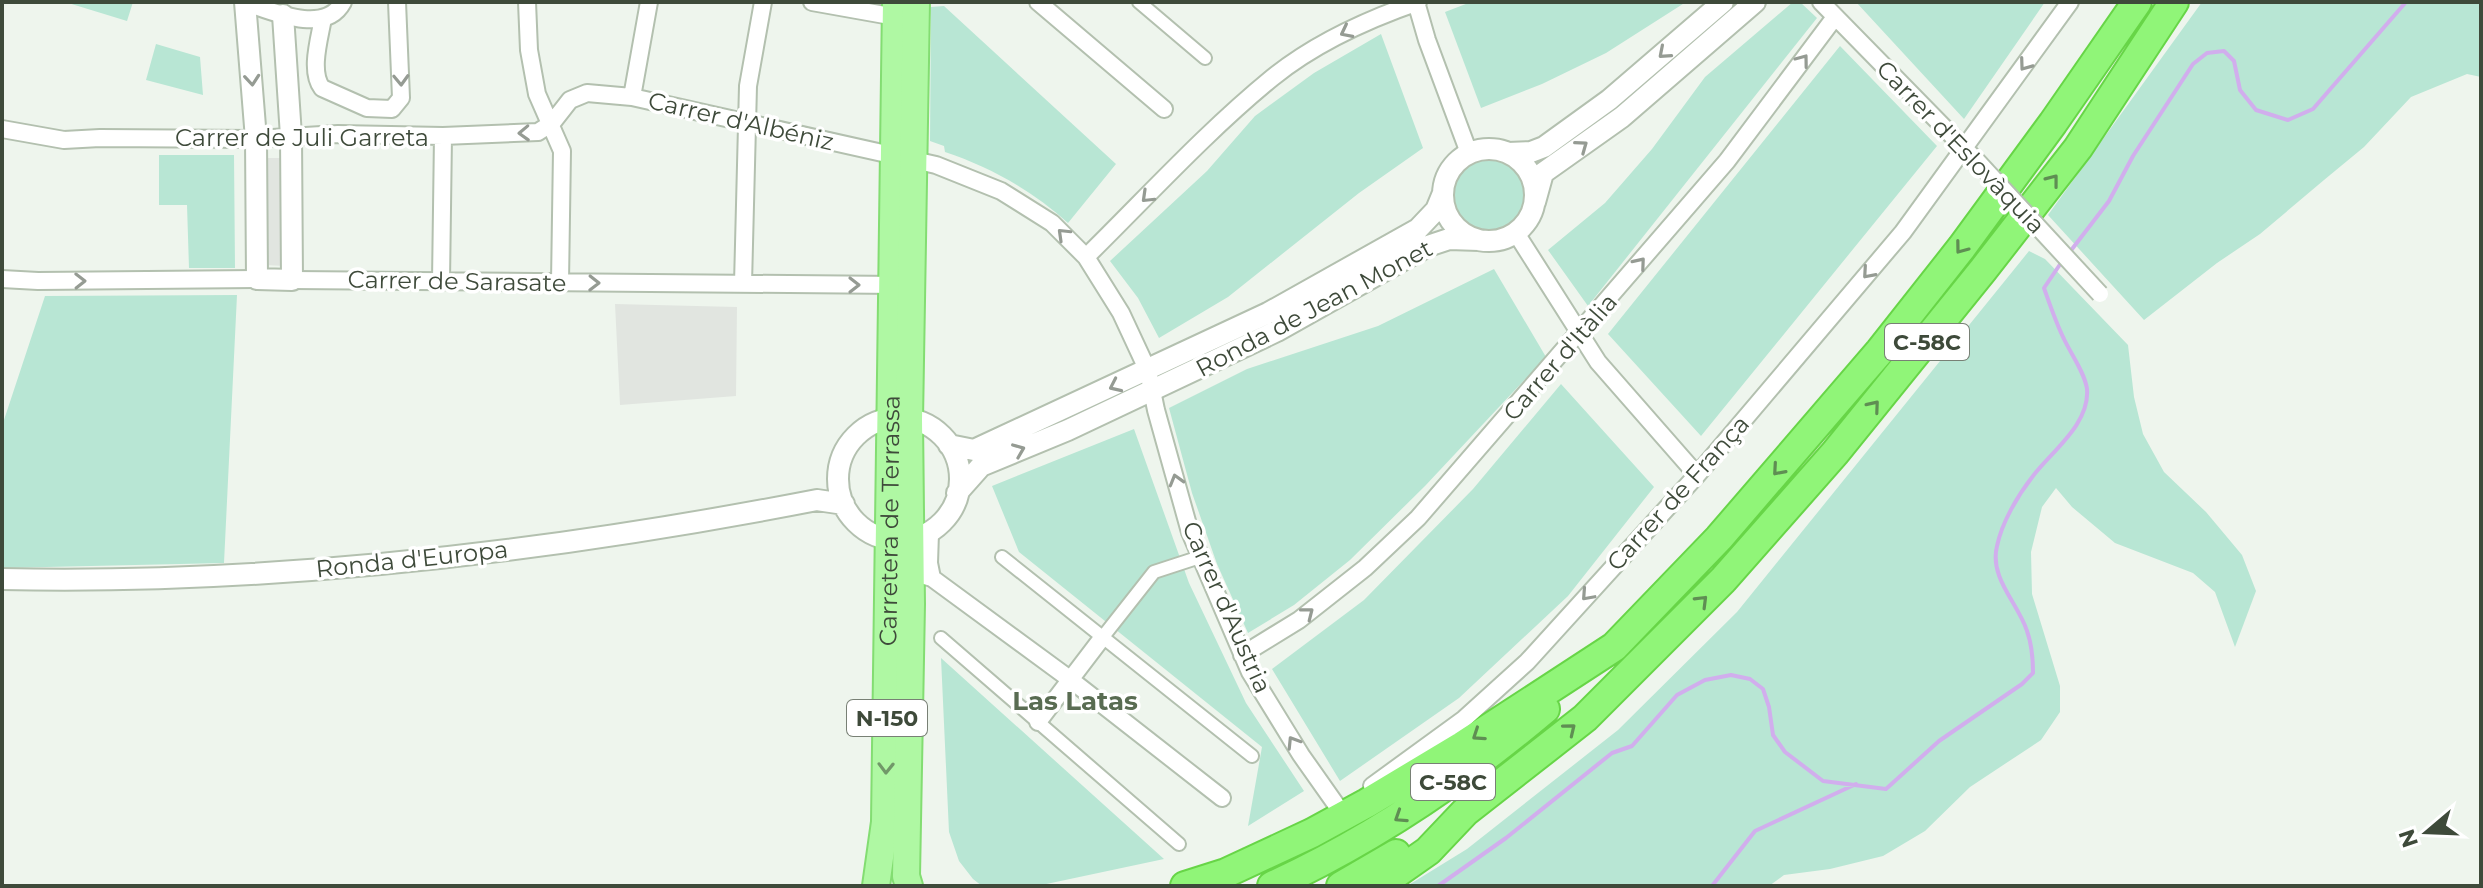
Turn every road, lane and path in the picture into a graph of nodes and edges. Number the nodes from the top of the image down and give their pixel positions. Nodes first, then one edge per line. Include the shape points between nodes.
1 (245, 2) edge
2 (343, 2) edge
3 (397, 2) edge
4 (527, 2) edge
5 (649, 2) edge
6 (763, 2) edge
7 (812, 2) edge
8 (1038, 2) edge
9 (1139, 2) edge
10 (1417, 2) edge
11 (1723, 2) edge
12 (1755, 2) edge
13 (1821, 2) edge
14 (2070, 2) edge
15 (2137, 2) edge
16 (2174, 2) edge
17 (903, 7) edge
18 (276, 9) edge
19 (326, 17) junction
20 (1835, 17) junction
21 (1205, 58) dead end
22 (587, 93) joint
23 (632, 97) junction
24 (1164, 109) dead end
25 (745, 122) junction
26 (552, 123) junction
27 (2, 129) edge
28 (291, 136) junction
29 (443, 136) junction
30 (256, 139) junction
31 (1469, 153) junction
32 (1508, 153) junction
33 (1970, 154) junction
34 (904, 158) junction
35 (1443, 193) junction
36 (1535, 202) junction
37 (1516, 233) junction
38 (1479, 240) junction
39 (1086, 257) junction
40 (2, 279) edge
41 (257, 279) junction
42 (292, 280) junction
43 (441, 281) junction
44 (560, 282) junction
45 (743, 284) junction
46 (902, 285) junction
47 (2100, 294) dead end
48 (1579, 334) junction
49 (1148, 371) junction
50 (1153, 391) junction
51 (900, 419) junction
52 (949, 445) junction
53 (1697, 475) junction
54 (837, 482) junction
55 (957, 493) junction
56 (817, 500) junction
57 (844, 504) junction
58 (899, 540) junction
59 (1002, 557) dead end
60 (1200, 557) junction
61 (922, 575) junction
62 (2, 579) edge
63 (941, 638) dead end
64 (1102, 638) junction
65 (1614, 647) junction
66 (1242, 655) junction
67 (1071, 680) junction
68 (1038, 722) junction
69 (1252, 756) dead end
70 (1222, 798) dead end
71 (1337, 806) junction
72 (1465, 812) junction
73 (1179, 844) dead end
74 (1189, 884) edge
75 (876, 886) edge
76 (909, 886) edge
77 (1272, 886) edge
78 (1341, 886) edge
79 (1378, 886) edge

1 - 18 street
1 -> 30 street
2 - 19 street
3 -> 19 street via 401,98 392,109 367,108 317,82
4 - 26 street via 537,94
5 - 23 street
6 - 25 street
7 - 17 street
8 - 24 street
9 - 21 street
10 - 31 street
10 -> 39 street via 1325,42 1273,77
11 -> 32 street via 1549,144
36 -> 12 street via 1543,173 1622,117
13 - 20 street, Carrer d'Eslovàquia
14 -> 33 street, Carrer de França
15 -> 65 highway, C-58C via 2044,136 1880,351 1719,538
72 -> 16 highway, C-58C via 1585,718 1754,546 1873,408 2078,148
17 - 34 main road, Carretera de Terrassa / N-150
18 - 19 street via 296,18
18 - 28 street
20 - 33 street, Carrer d'Eslovàquia
48 -> 20 street, Carrer d'Itàlia via 1727,161
22 - 23 street, Carrer d'Albéniz
22 - 26 street, Carrer de Juli Garreta via 570,100
23 - 25 street, Carrer d'Albéniz
25 - 34 street, Carrer d'Albéniz
25 - 45 street
26 -> 29 street, Carrer de Juli Garreta via 538,132
26 - 44 street via 562,151
27 - 30 street, Carrer de Juli Garreta via 64,140
28 - 29 street, Carrer de Juli Garreta
28 - 30 street, Carrer de Juli Garreta
28 - 42 street
29 - 43 street
30 - 41 street
31 - 32 street
31 - 35 street via 1453,165
32 - 36 street via 1526,168
33 - 47 street, Carrer d'Eslovàquia, bridge
33 -> 53 street, Carrer de França
39 -> 34 street, Carrer d'Albéniz via 1052,223 1001,191
34 - 46 main road, Carretera de Terrassa / N-150
34 - 46 main road, Carretera de Terrassa / N-150 via 913,212
35 - 38 street via 1452,224
35 - 49 street, Ronda de Jean Monet via 1418,229 1268,313
36 - 37 street
37 - 38 street via 1501,240
37 - 48 street
38 - 50 street, Ronda de Jean Monet via 1449,239 1428,246 1277,331
39 - 49 street, Carrer d'Albéniz
40 -> 41 street, Carrer de Sarasate
41 - 42 street, Carrer de Sarasate
42 - 43 street, Carrer de Sarasate
43 - 44 street, Carrer de Sarasate
44 -> 45 street, Carrer de Sarasate
45 -> 46 street, Carrer de Sarasate
46 - 51 main road, Carretera de Terrassa / N-150
48 - 53 street
66 -> 48 street, Carrer d'Itàlia via 1299,620 1418,518
49 - 50 street
49 -> 52 street, Ronda de Jean Monet via 974,450
55 -> 50 street, Ronda de Jean Monet via 981,466
60 -> 50 street, Carrer d'Austria
51 - 52 street via 932,429
51 - 54 street via 870,426 850,442
51 - 58 main road, Carretera de Terrassa / N-150
52 - 55 street via 960,470
53 -> 71 street, Carrer de França via 1527,662 1464,719
54 - 56 street
54 - 57 street
55 - 58 street, Ronda de Jean Monet via 944,519
56 - 57 street, Ronda d'Europa
56 - 62 street, Ronda d'Europa via 651,531 448,557 267,574
57 - 58 street via 860,525
58 - 61 main road
58 - 61 street
58 -> 75 main road, Carretera de Terrassa / N-150 via 885,822
59 - 64 street
60 - 64 street via 1154,572
60 - 66 street, Carrer d'Austria
61 - 67 street
61 - 76 main road, Carretera de Terrassa / N-150
63 - 68 street
64 - 67 street
64 - 69 street
65 -> 74 highway via 1367,803 1262,857
65 -> 77 highway, C-58C via 1445,788 1366,838
71 -> 66 street, Carrer d'Austria
67 - 68 street
67 - 70 street
68 - 73 street
71 - 74 street, Carrer de França
72 - 78 highway, C-58C
72 - 79 highway via 1428,851

